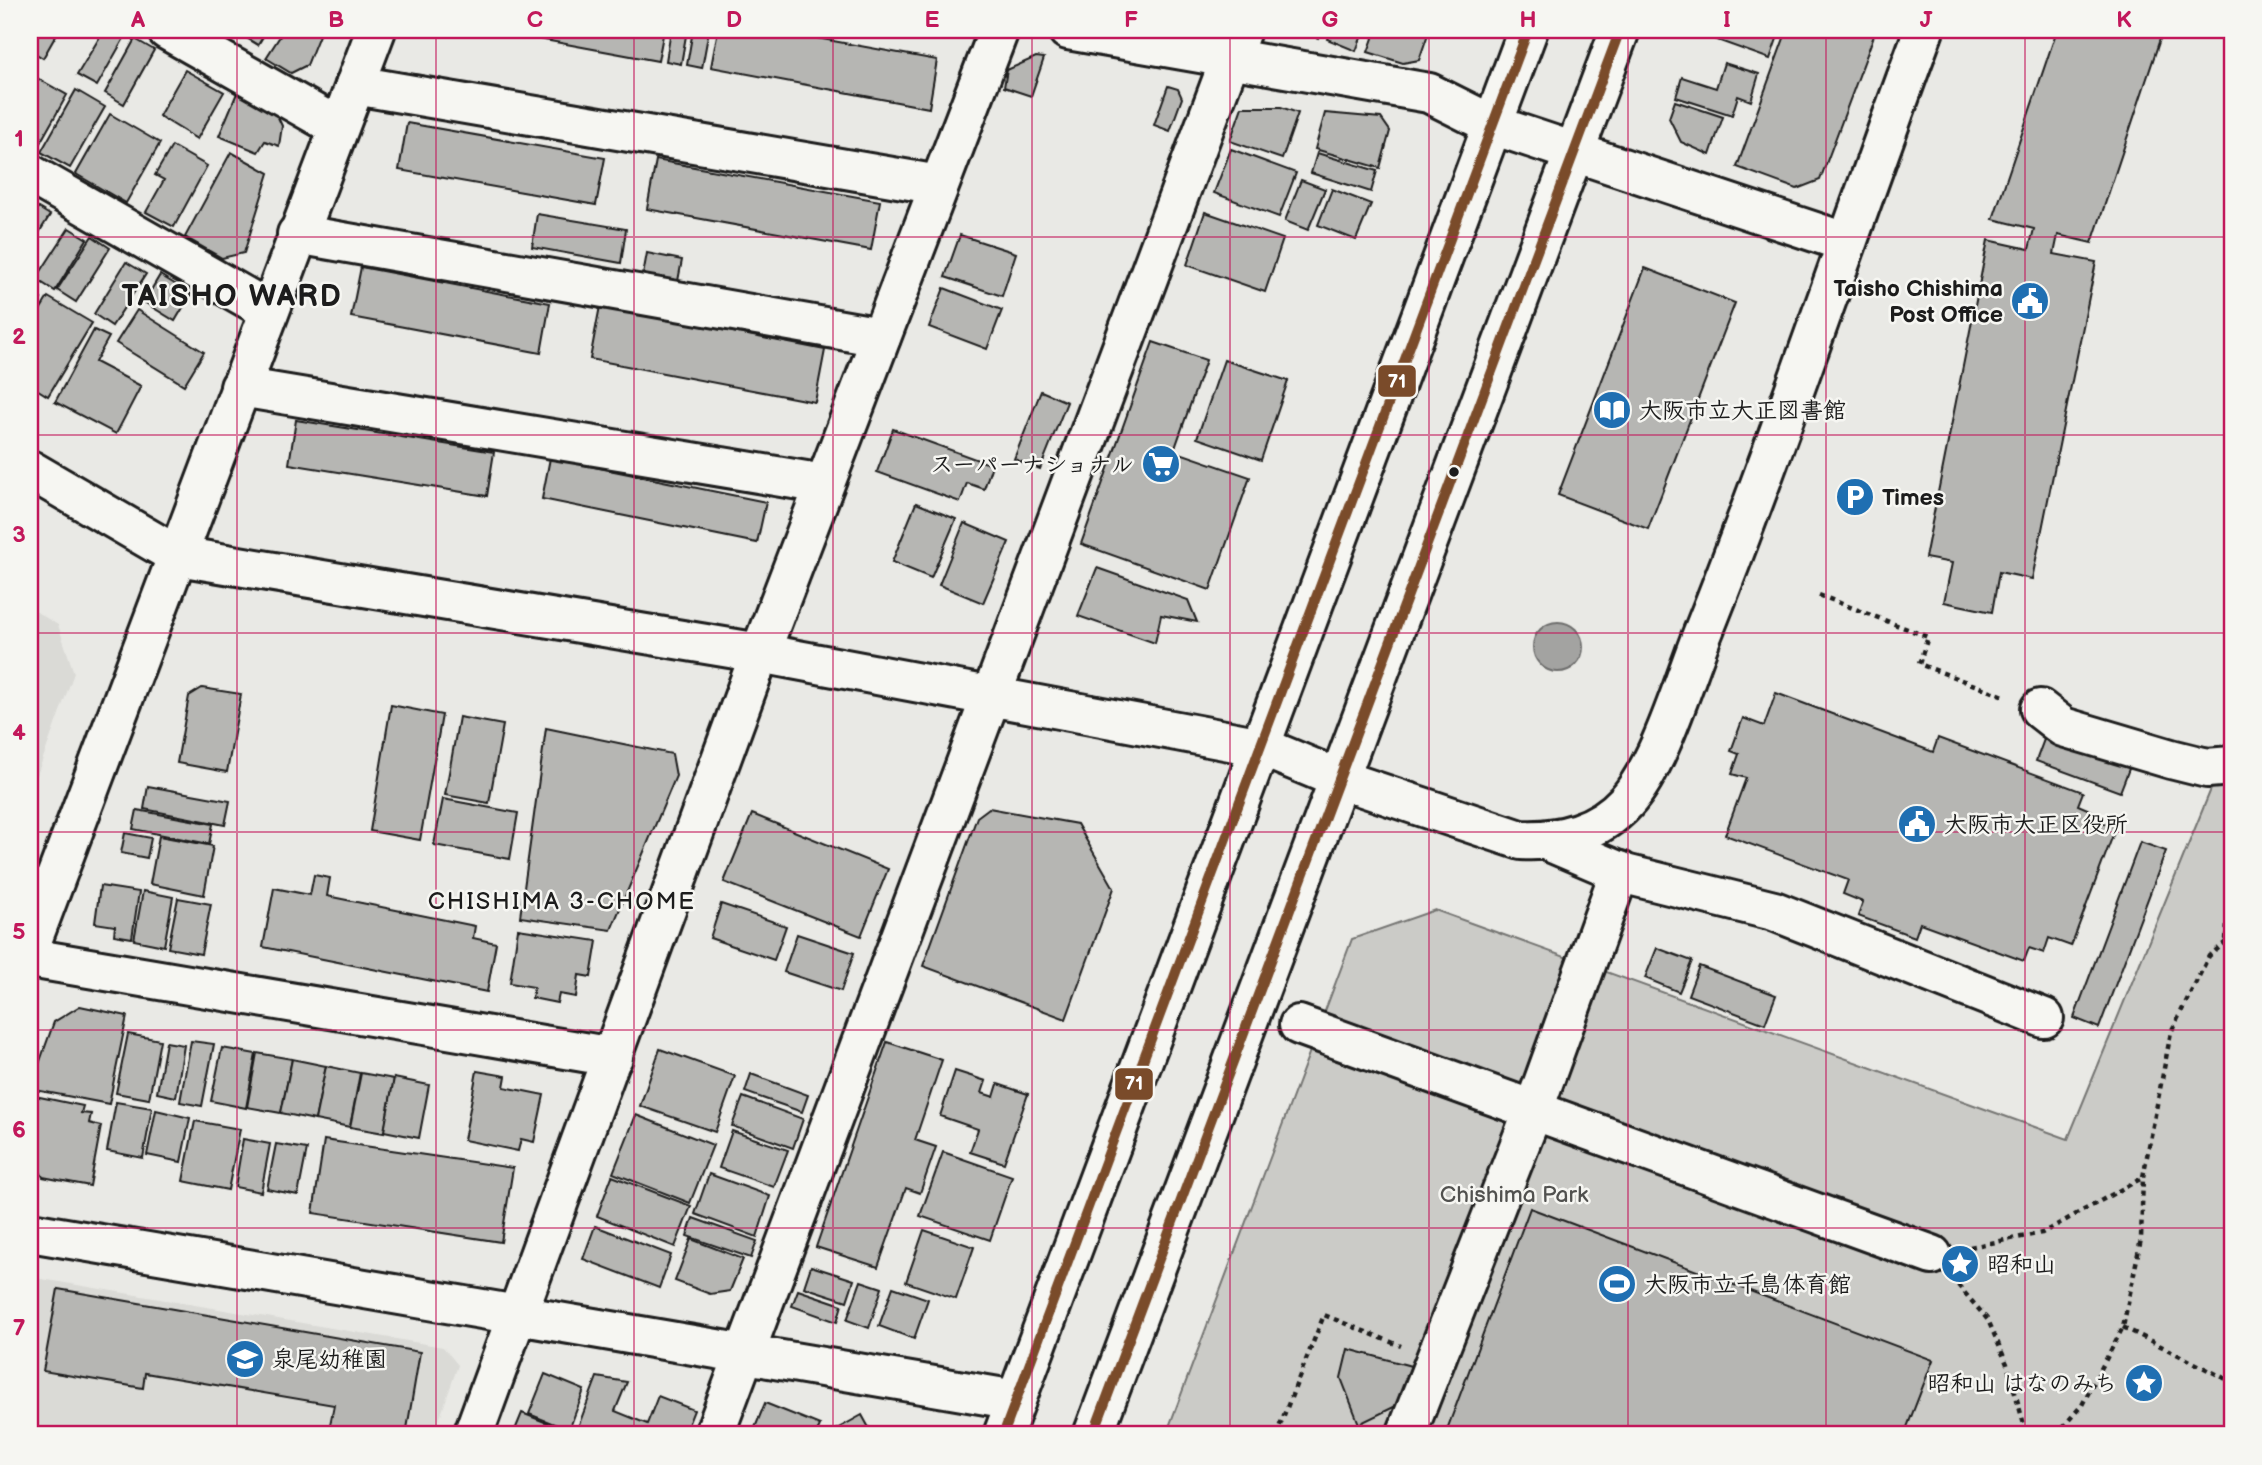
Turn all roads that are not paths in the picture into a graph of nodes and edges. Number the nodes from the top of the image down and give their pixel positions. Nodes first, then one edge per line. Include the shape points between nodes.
1 (167, 30) edge
2 (376, 30) edge
3 (999, 30) edge
4 (1068, 30) edge
5 (1528, 30) edge
6 (1620, 30) edge
7 (1924, 30) edge
8 (1236, 43) edge
9 (355, 85) junction
10 (1493, 125) junction
11 (338, 127) junction
12 (1574, 151) junction
13 (30, 173) edge
14 (939, 185) junction
15 (298, 234) junction
16 (1845, 242) junction
17 (268, 310) junction
18 (881, 337) junction
19 (240, 387) junction
20 (30, 470) edge
21 (824, 484) junction
22 (178, 556) junction
23 (760, 653) junction
24 (988, 698) junction
25 (2040, 709) road end
26 (1262, 747) junction
27 (2232, 766) edge
28 (1339, 779) junction
29 (1550, 842) junction
30 (1620, 871) junction
31 (30, 946) edge
32 (30, 958) edge
33 (2044, 1018) dead end
34 (1299, 1026) dead end
35 (613, 1057) junction
36 (1533, 1111) junction
37 (30, 1232) edge
38 (1932, 1255) road end
39 (518, 1313) junction
40 (745, 1353) junction
41 (1016, 1400) junction
42 (473, 1435) edge
43 (714, 1435) edge
44 (1003, 1435) edge
45 (1093, 1435) edge
46 (1406, 1435) edge

1 - 11 street
2 - 9 street
3 - 14 street
4 - 8 street
5 - 10 street
6 - 12 street
7 - 16 street
8 - 10 street via 1429,93
8 - 24 street
9 - 11 street
9 - 14 street
10 - 12 street
10 - 26 street
11 - 15 street
12 - 16 street
12 - 28 street
13 - 17 street
14 - 18 street
15 - 17 street
15 - 18 street
16 - 29 street via 1732,560 1657,749 1625,803 1604,820
17 - 19 street
18 - 21 street
19 - 21 street
19 - 22 street
20 - 22 street
21 - 23 street
22 - 23 street
22 - 31 street
23 - 24 street
23 - 35 street
24 - 26 street
24 - 40 street
25 - 27 street via 2063,727 2171,760 2207,768
26 - 28 street
26 - 41 street
28 - 29 street via 1521,840
28 - 45 street
29 - 30 street
30 - 33 street via 1774,911
30 - 36 street
32 - 35 street
34 - 36 street
35 - 39 street
36 - 38 street
36 - 46 street
37 - 39 street
39 - 40 street
39 - 42 street
40 - 41 street
40 - 43 street
41 - 44 street

